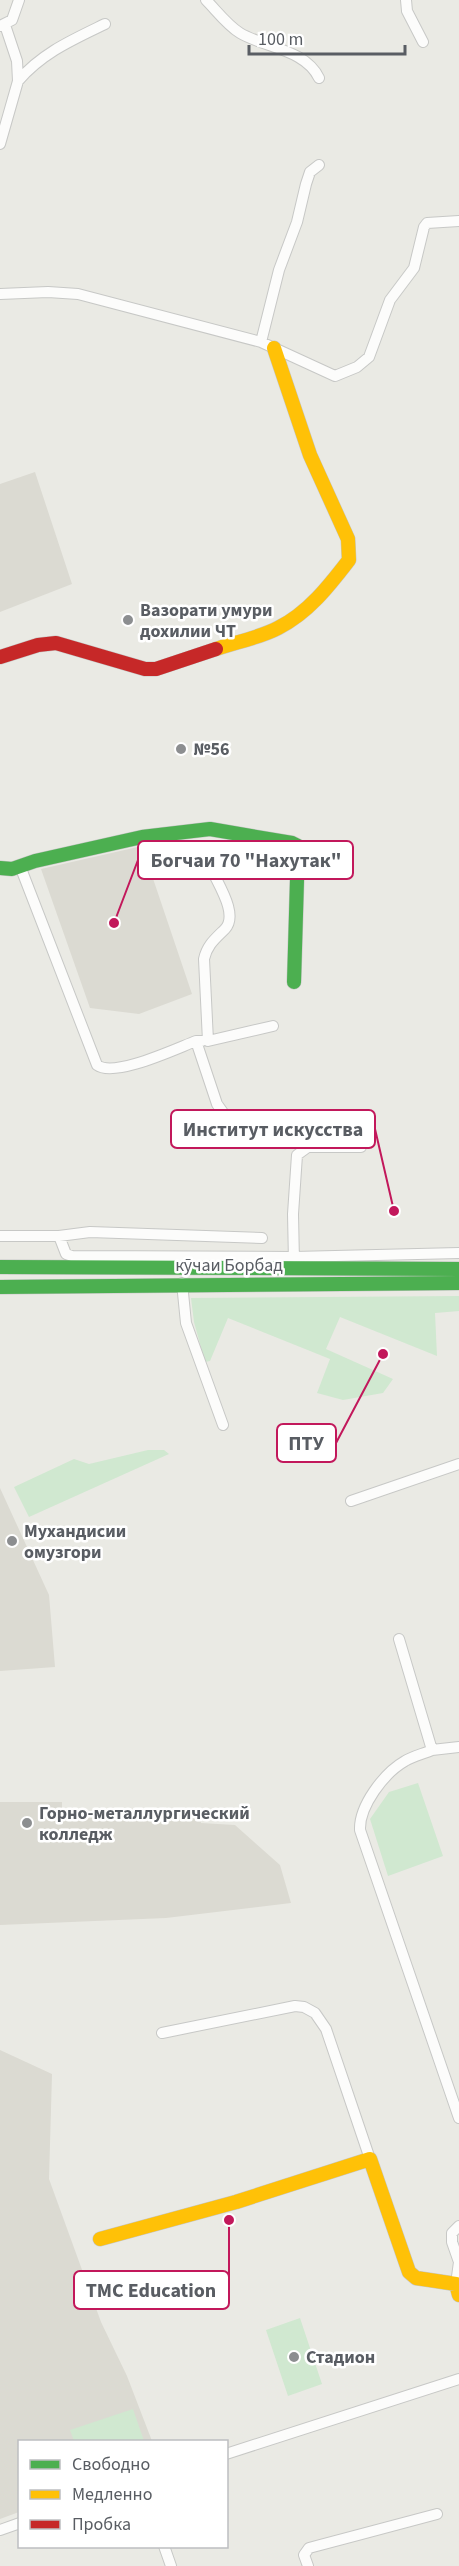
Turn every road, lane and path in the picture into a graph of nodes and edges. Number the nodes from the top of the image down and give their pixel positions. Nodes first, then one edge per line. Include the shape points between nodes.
1 (19, 0) edge
2 (206, 0) edge
3 (406, 0) edge
4 (105, 24) dead end
5 (2, 26) edge
6 (423, 42) dead end
7 (319, 78) dead end
8 (18, 81) junction
9 (0, 144) edge
10 (319, 165) dead end
11 (459, 221) edge
12 (0, 294) edge
13 (268, 345) junction
14 (0, 657) edge
15 (20, 866) junction
16 (0, 868) edge
17 (211, 868) dead end
18 (294, 982) dead end
19 (273, 1026) dead end
20 (196, 1041) junction
21 (208, 1041) junction
22 (241, 1138) dead end
23 (361, 1147) dead end
24 (0, 1236) edge
25 (59, 1236) junction
26 (262, 1238) dead end
27 (459, 1253) edge
28 (294, 1262) junction
29 (0, 1267) edge
30 (459, 1269) edge
31 (182, 1283) junction
32 (459, 1283) edge
33 (0, 1287) edge
34 (224, 1425) dead end
35 (459, 1464) edge
36 (351, 1501) dead end
37 (399, 1639) dead end
38 (459, 1746) edge
39 (432, 1750) junction
40 (162, 2033) dead end
41 (459, 2118) edge
42 (370, 2159) junction
43 (459, 2226) edge
44 (100, 2239) dead end
45 (457, 2290) edge
46 (459, 2379) edge
47 (228, 2453) edge
48 (436, 2514) dead end
49 (18, 2524) edge
50 (0, 2530) edge
51 (164, 2548) edge
52 (171, 2566) edge
53 (308, 2566) edge

1 - 5 street via 12,20
2 - 7 street via 239,32 304,60
3 - 6 street
4 - 8 street via 52,50 32,64
5 - 8 street via 17,61
8 - 9 street
10 - 13 street via 310,172 279,270
11 - 13 street via 427,223 424,227 414,268 390,300 369,357 357,367 335,376
12 - 13 street via 78,294
13 - 14 street via 310,455 348,539 350,560 329,587 291,622 156,669 56,644 38,645
15 - 16 street
15 - 18 street via 141,837 210,830 292,843 298,846
15 - 20 street via 97,1065 102,1069 119,1069
17 - 21 street via 230,923 206,949 204,959
19 - 21 street
20 - 21 street
20 - 22 street via 217,1104
23 - 28 street via 308,1147 297,1155
24 - 25 street
25 - 26 street via 90,1232
25 - 28 street via 66,1254 72,1256
27 - 28 street via 388,1253
28 - 29 street, кӯчаи Борбад
28 - 30 street, кӯчаи Борбад
31 - 32 street, кӯчаи Борбад
31 - 33 street, кӯчаи Борбад
31 - 34 street via 186,1323
35 - 36 street
37 - 39 street
38 - 39 street
39 - 41 street via 391,1771 365,1804 360,1830
40 - 42 street via 278,2008 304,2007 315,2013 326,2029
42 - 44 street via 236,2202
42 - 45 street via 408,2272
43 - 45 street via 452,2233 459,2262
46 - 47 street
48 - 53 street via 309,2548 304,2555
49 - 50 street
51 - 52 street

